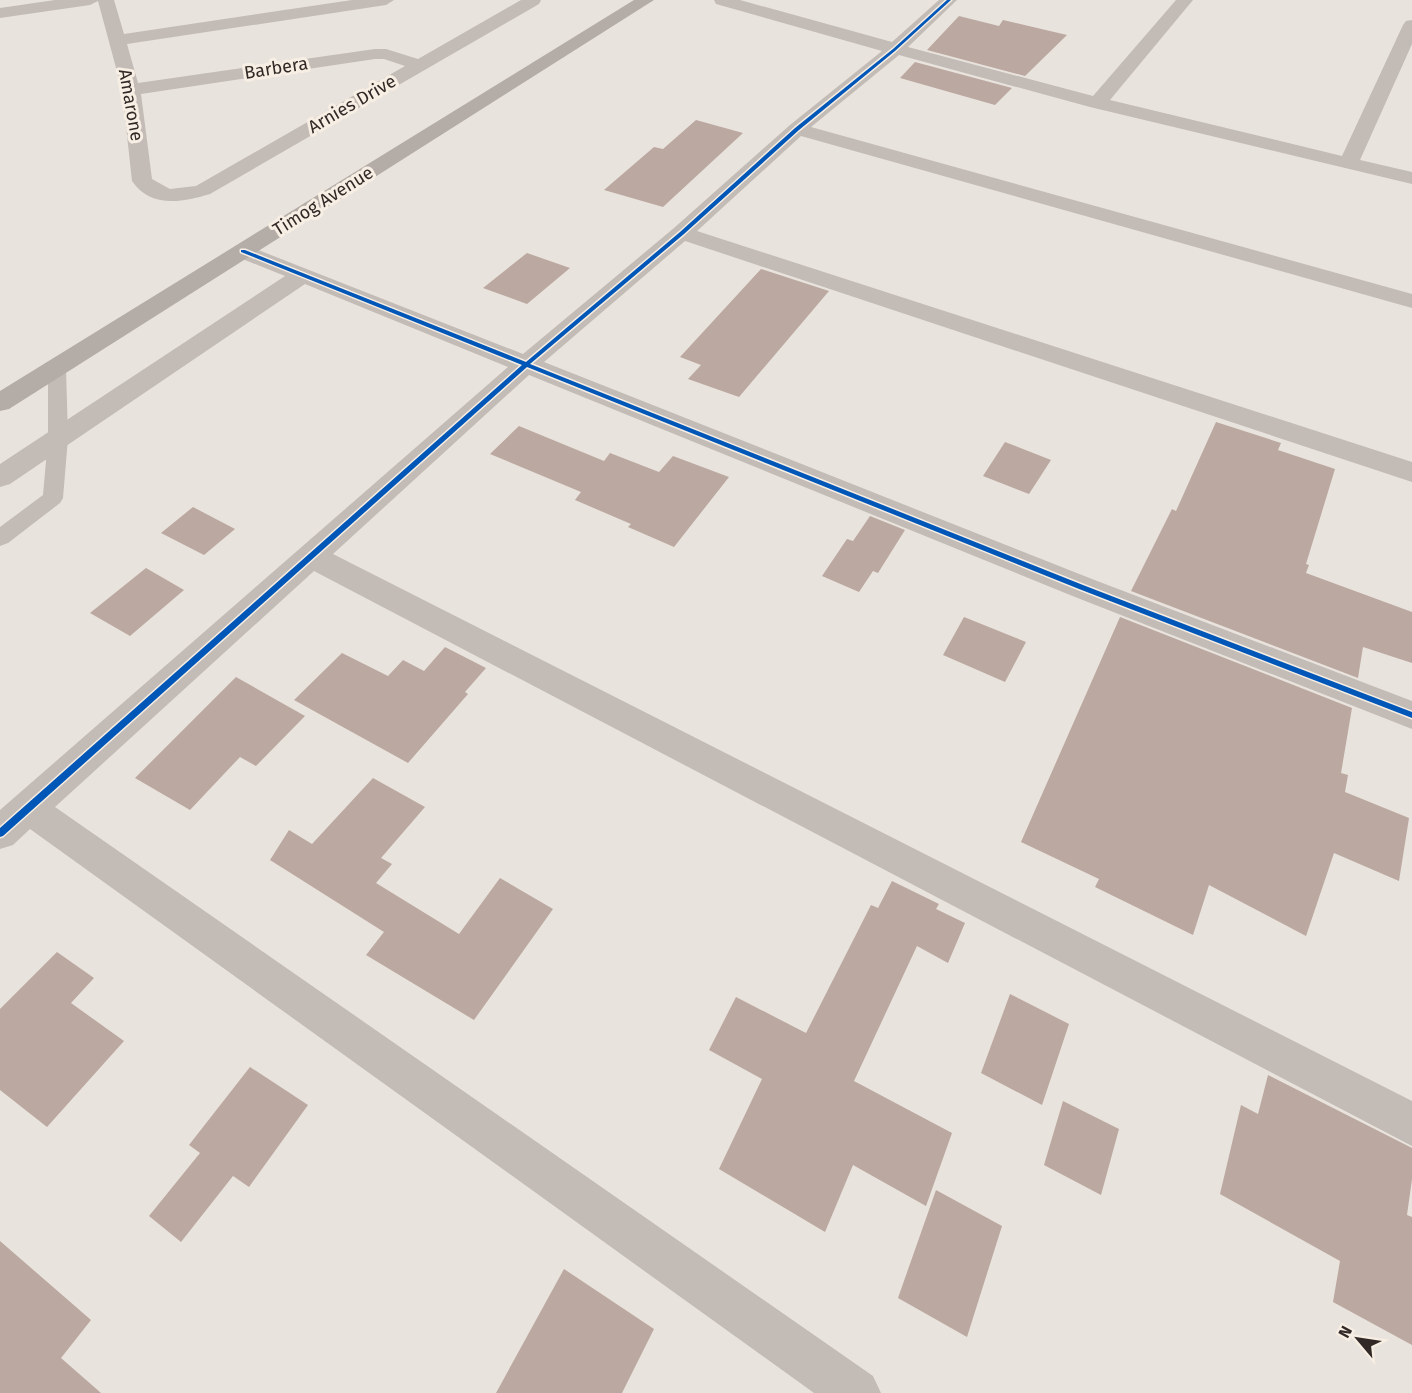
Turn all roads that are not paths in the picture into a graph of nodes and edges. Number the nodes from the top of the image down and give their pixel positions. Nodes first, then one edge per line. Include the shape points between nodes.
1 (90, 0) edge
2 (106, 0) edge
3 (386, 0) edge
4 (533, 0) edge
5 (646, 0) edge
6 (722, 0) edge
7 (949, 0) edge
8 (1185, 0) edge
9 (505, 6) edge
10 (0, 13) edge
11 (1412, 25) edge
12 (118, 40) junction
13 (894, 50) junction
14 (420, 65) junction
15 (131, 90) junction
16 (1097, 104) junction
17 (797, 129) junction
18 (1348, 164) junction
19 (1412, 178) edge
20 (167, 196) joint
21 (682, 233) junction
22 (243, 250) junction
23 (303, 275) junction
24 (1412, 301) edge
25 (527, 364) junction
26 (57, 367) junction
27 (0, 403) edge
28 (58, 438) junction
29 (1412, 472) edge
30 (0, 477) edge
31 (0, 538) edge
32 (310, 555) junction
33 (1412, 715) edge
34 (14, 821) edge
35 (1412, 1124) edge
36 (856, 1393) edge

1 - 10 street
2 - 12 street, Amarone
3 - 12 street
4 - 9 street, Arnies Drive
5 - 22 main road, Timog Avenue
6 - 13 street
7 - 13 street
8 - 16 street
9 - 14 street, Arnies Drive
11 - 18 street
12 - 15 street, Amarone
13 - 16 street
13 - 17 street
14 - 15 street, Barbera via 375,54
14 - 20 street, Arnies Drive via 203,190
15 - 20 street, Amarone via 142,181 152,192
16 - 18 street
17 - 21 street
17 - 24 street
18 - 19 street
21 - 25 street
21 - 29 street
22 - 23 street
22 - 26 main road, Timog Avenue
23 - 25 street
23 - 28 street
25 - 32 street
25 - 33 street via 1081,587
26 - 27 main road, Timog Avenue
26 - 28 lane
28 - 30 street
28 - 31 lane via 53,498
32 - 34 street
32 - 35 street
34 - 36 street

